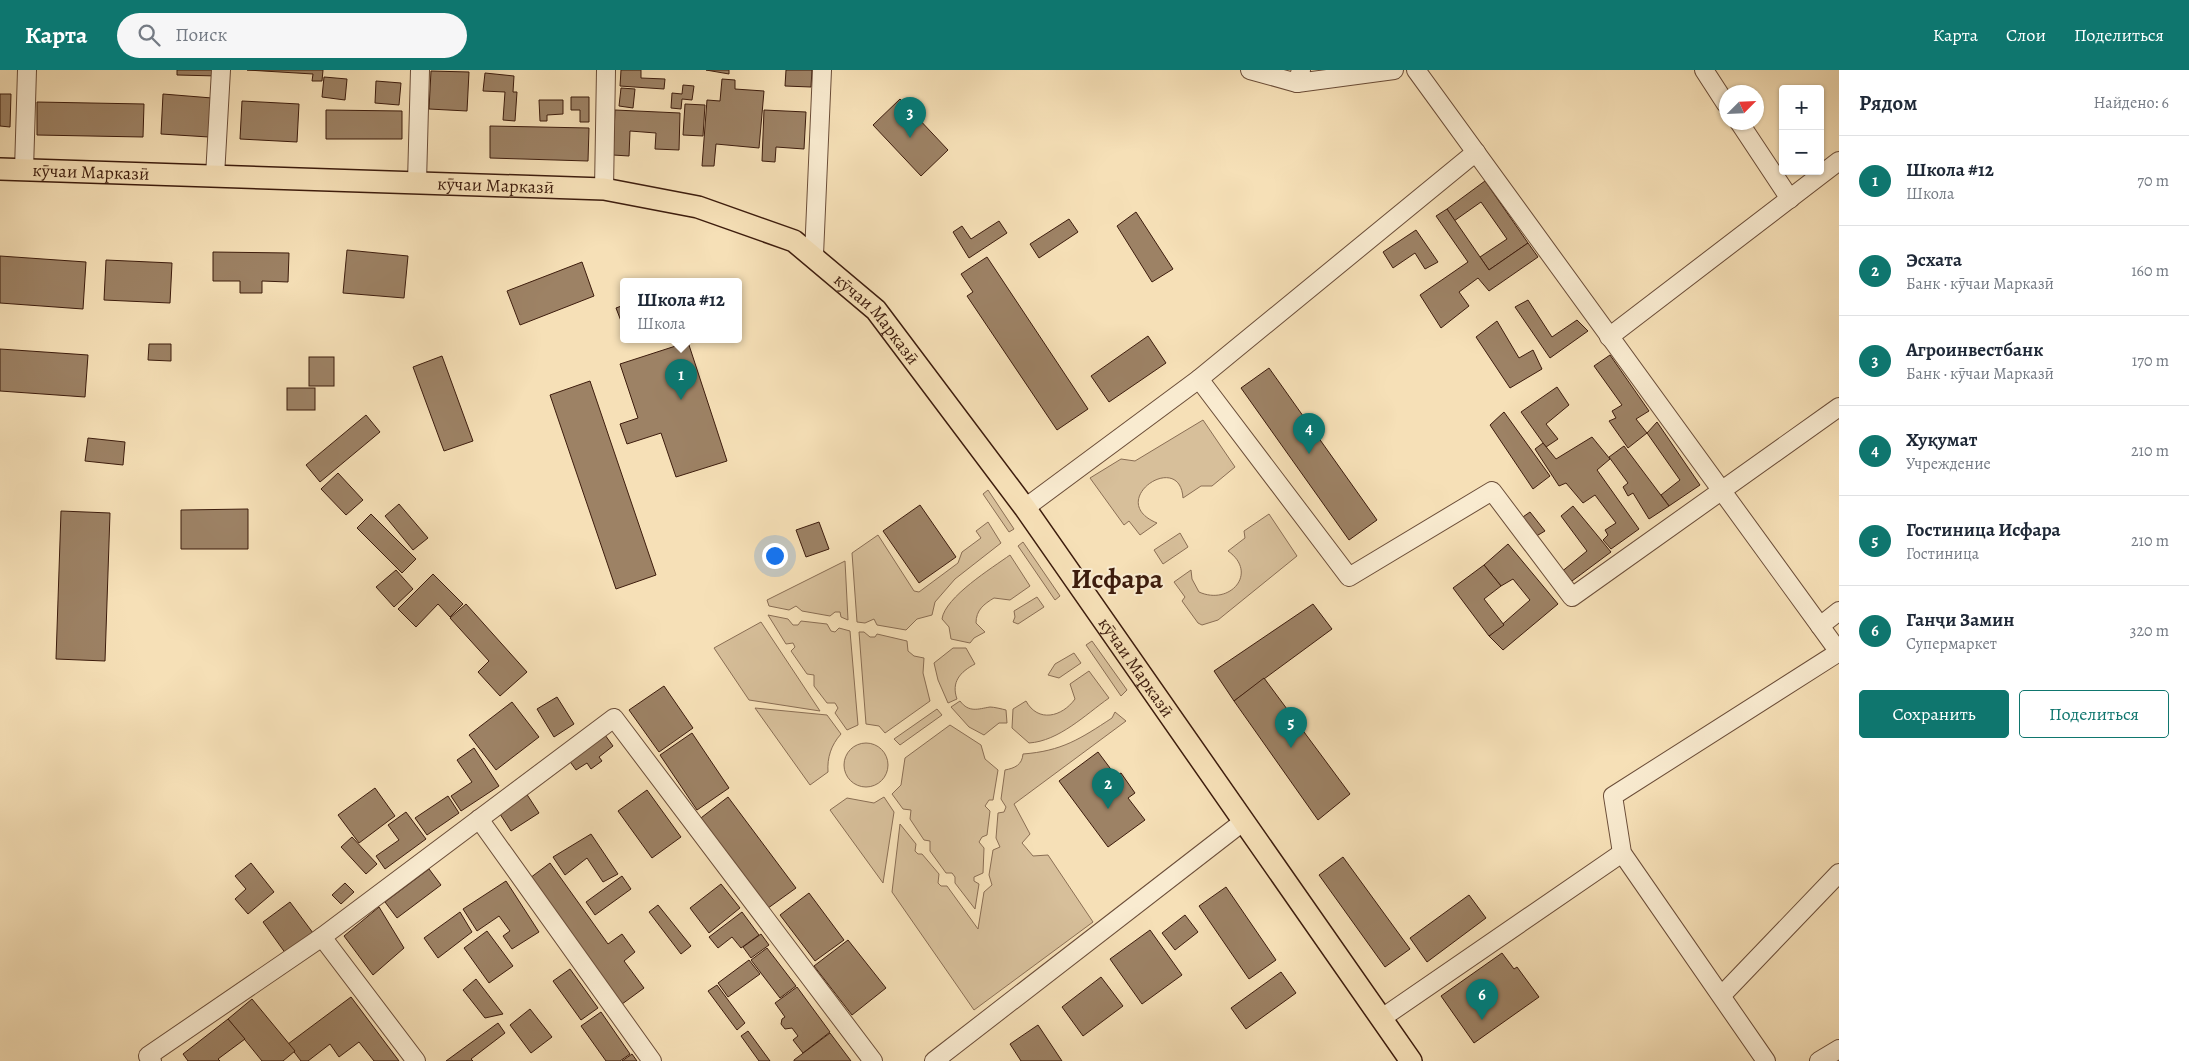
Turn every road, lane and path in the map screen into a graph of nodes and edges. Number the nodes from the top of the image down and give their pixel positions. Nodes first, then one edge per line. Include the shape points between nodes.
1 (27, 70) edge
2 (221, 70) edge
3 (420, 70) edge
4 (606, 70) edge
5 (822, 70) edge
6 (1250, 70) edge
7 (1394, 70) edge
8 (1416, 70) edge
9 (1704, 70) edge
10 (1299, 76) edge
11 (1719, 93) edge
12 (1744, 130) edge
13 (1476, 152) junction
14 (1839, 161) edge
15 (0, 169) edge
16 (24, 170) junction
17 (215, 176) junction
18 (417, 182) junction
19 (604, 189) junction
20 (1790, 199) junction
21 (814, 256) junction
22 (1609, 337) junction
23 (1199, 379) junction
24 (1839, 407) edge
25 (1722, 492) junction
26 (1026, 508) junction
27 (1839, 612) edge
28 (1820, 626) junction
29 (1839, 652) edge
30 (479, 819) junction
31 (1244, 821) junction
32 (1622, 853) junction
33 (1839, 873) edge
34 (322, 937) junction
35 (1722, 995) junction
36 (1382, 1018) junction
37 (1839, 1049) edge
38 (152, 1061) edge
39 (416, 1061) edge
40 (652, 1061) edge
41 (873, 1061) edge
42 (934, 1061) edge
43 (1411, 1061) edge
44 (1766, 1061) edge
45 (1819, 1061) edge

1 - 16 street
2 - 17 street
3 - 18 street
4 - 19 street
5 - 21 street
6 - 10 street
7 - 10 street
8 - 13 street
9 - 11 street
12 - 20 street
13 - 22 street
13 - 23 street
14 - 20 street
15 - 16 main road, кӯчаи Марказӣ
16 - 17 main road, кӯчаи Марказӣ
17 - 18 main road, кӯчаи Марказӣ
18 - 19 main road, кӯчаи Марказӣ
19 - 21 main road, кӯчаи Марказӣ via 698,208 794,241
20 - 22 street
21 - 26 main road, кӯчаи Марказӣ via 876,310
22 - 25 street
23 - 25 street via 1349,577 1492,490 1572,598
23 - 26 street
24 - 25 street
25 - 28 street
26 - 31 main road, кӯчаи Марказӣ
27 - 28 street
28 - 29 street
29 - 32 street via 1614,796
30 - 34 street
30 - 40 street
30 - 41 street via 614,718
31 - 36 main road, кӯчаи Марказӣ
31 - 42 street
32 - 35 street
32 - 36 street
33 - 35 street
34 - 38 street via 148,1056
34 - 39 street
35 - 44 street
36 - 43 main road, кӯчаи Марказӣ
37 - 45 street

